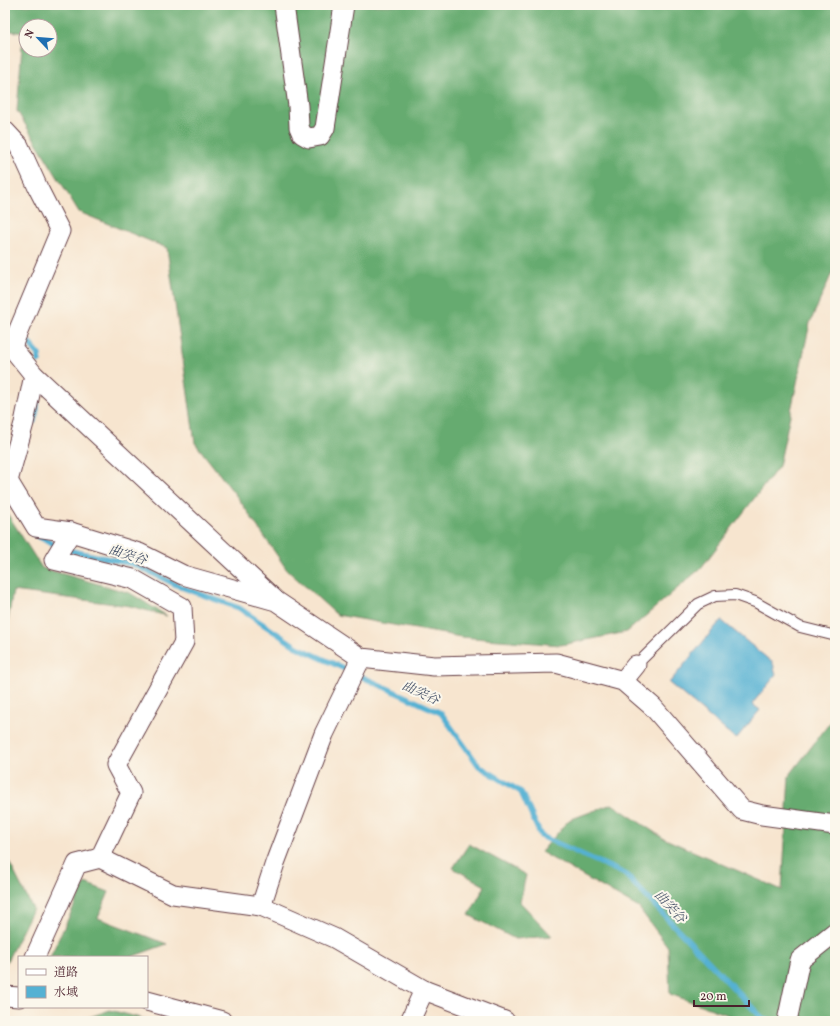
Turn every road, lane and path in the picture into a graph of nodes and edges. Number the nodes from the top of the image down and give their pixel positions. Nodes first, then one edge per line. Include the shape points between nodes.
1 (284, 5) edge
2 (344, 5) edge
3 (5, 131) edge
4 (8, 342) edge
5 (34, 375) junction
6 (6, 480) edge
7 (69, 535) junction
8 (276, 601) junction
9 (835, 634) edge
10 (360, 660) junction
11 (636, 664) joint
12 (623, 681) junction
13 (835, 825) edge
14 (100, 858) junction
15 (261, 906) junction
16 (835, 932) edge
17 (36, 956) edge
18 (424, 990) junction
19 (148, 1001) edge
20 (788, 1016) edge
21 (222, 1021) edge
22 (410, 1021) edge
23 (505, 1021) edge

1 - 2 street via 299,127 302,134 309,138 320,136 325,128
3 - 4 street via 19,146 60,230
4 - 5 street
5 - 6 street via 24,423
5 - 8 street
6 - 7 street via 36,527
7 - 8 street via 139,553 182,575
7 - 14 street via 54,560 133,579 182,607 184,642 116,765 131,793
8 - 10 street
9 - 11 lane via 800,627 755,602 736,596 715,596 698,604
10 - 12 street via 434,666 556,663
10 - 15 street via 324,734
11 - 12 street
12 - 13 street via 653,707 742,810
14 - 15 street via 173,894
14 - 17 street via 77,864
15 - 18 street via 334,938
16 - 20 street via 800,960
18 - 22 street
18 - 23 street
19 - 21 street

